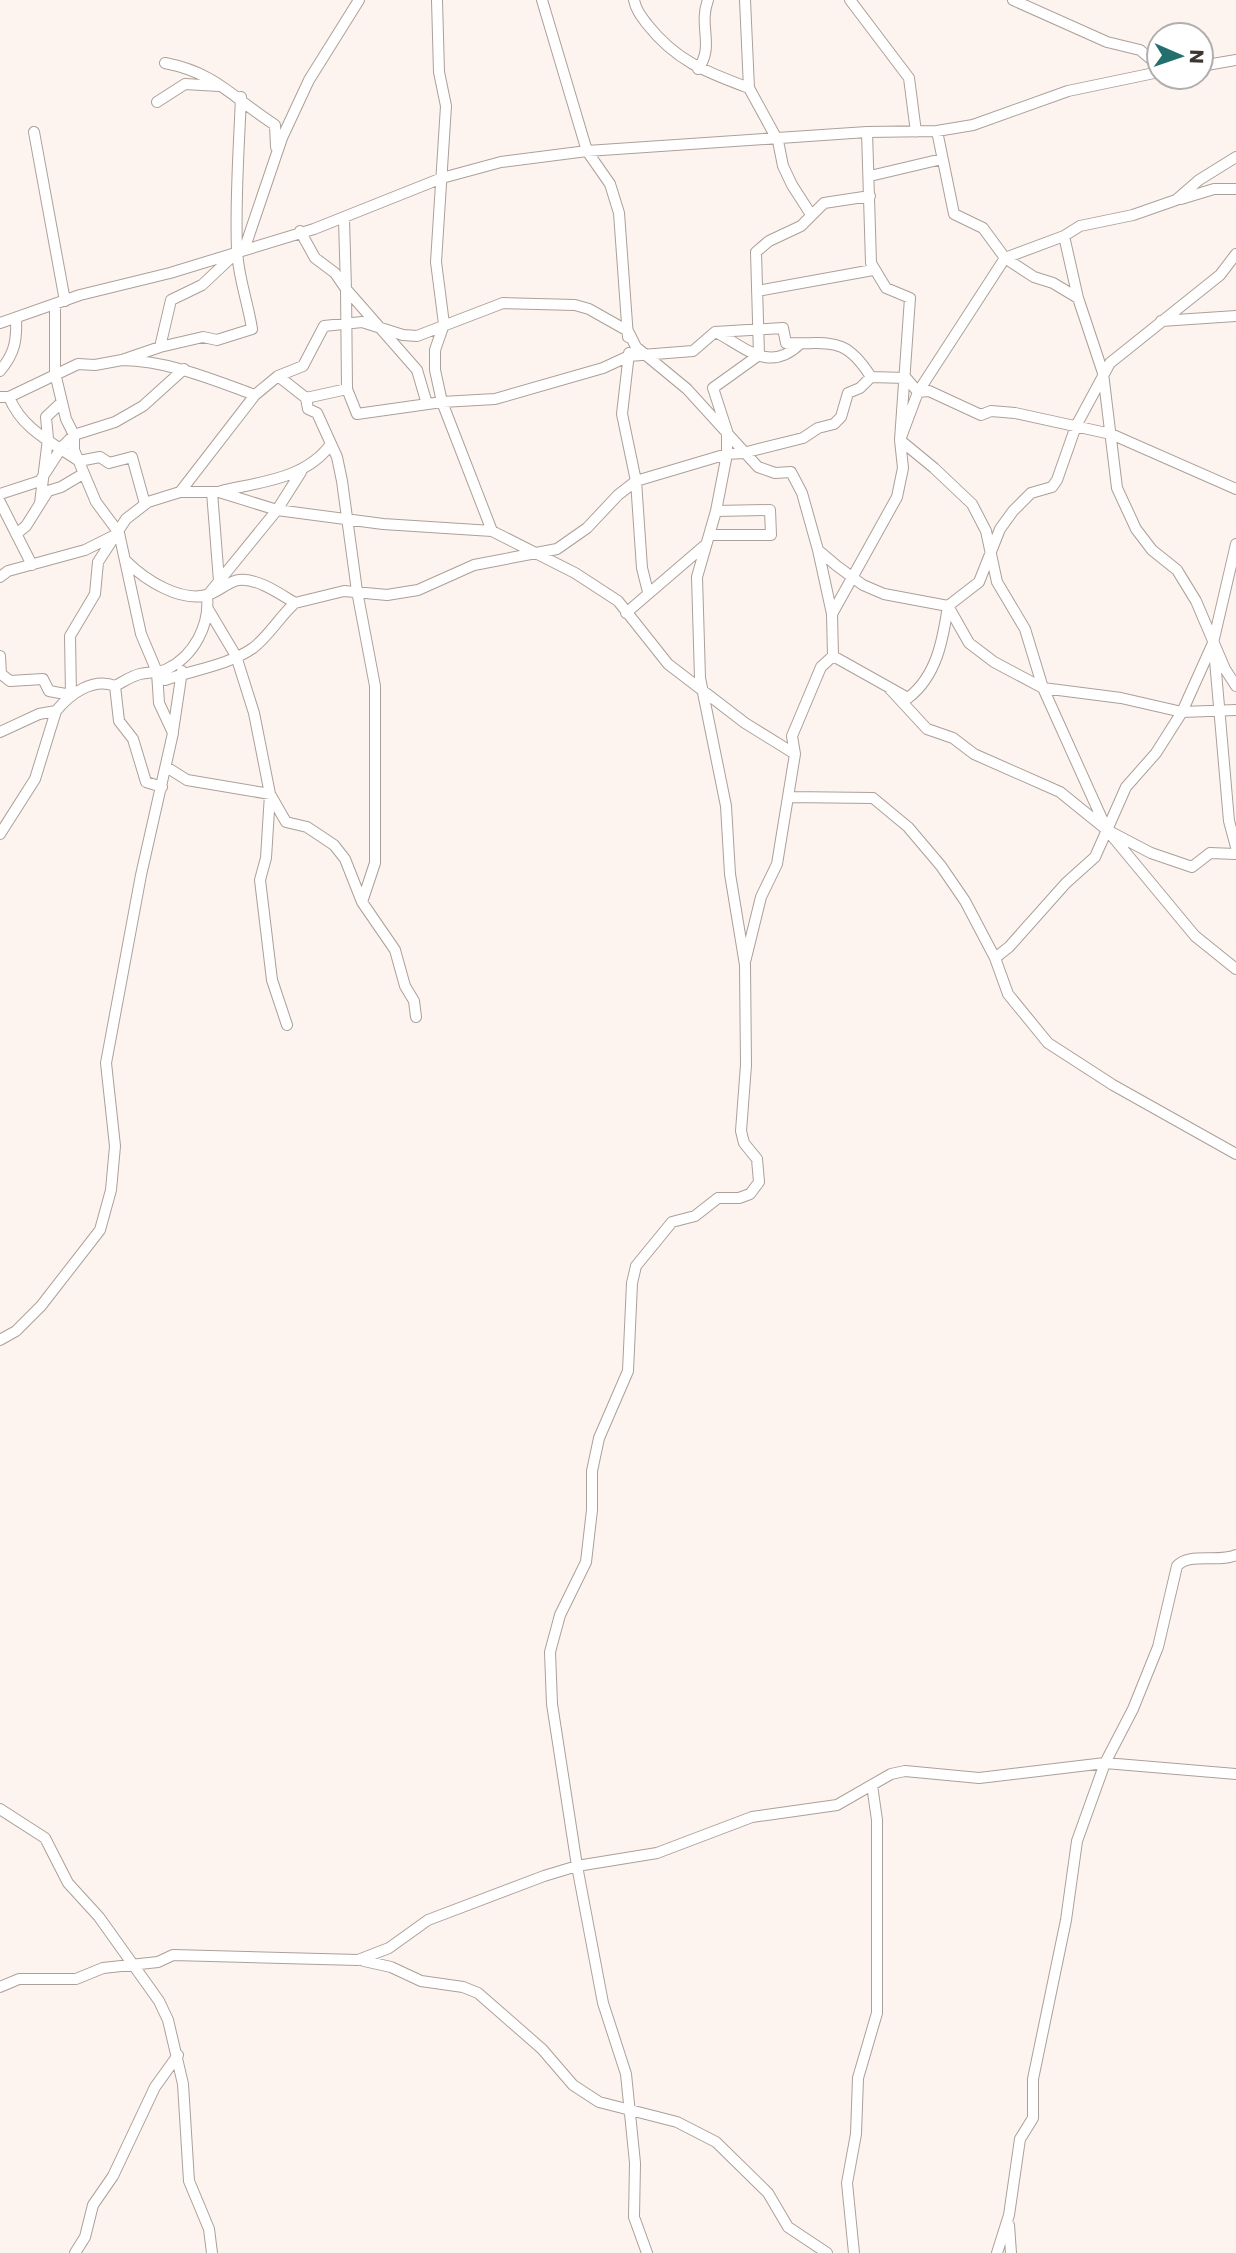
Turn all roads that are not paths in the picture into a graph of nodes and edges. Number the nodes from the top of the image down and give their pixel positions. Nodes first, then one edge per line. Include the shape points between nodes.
1 (359, 0) edge
2 (437, 0) edge
3 (542, 0) edge
4 (634, 0) edge
5 (708, 0) edge
6 (745, 0) edge
7 (850, 0) edge
8 (1013, 0) edge
9 (1145, 55) edge
10 (1236, 60) edge
11 (165, 63) dead end
12 (1215, 64) edge
13 (698, 69) junction
14 (1145, 72) edge
15 (226, 86) junction
16 (749, 88) junction
17 (240, 97) junction
18 (157, 102) dead end
19 (937, 131) junction
20 (34, 132) dead end
21 (867, 132) junction
22 (916, 132) junction
23 (778, 141) junction
24 (587, 152) junction
25 (1236, 158) edge
26 (942, 159) junction
27 (276, 163) junction
28 (870, 176) junction
29 (442, 178) junction
30 (1236, 189) edge
31 (870, 196) junction
32 (1176, 200) junction
33 (810, 213) junction
34 (344, 219) junction
35 (300, 231) junction
36 (1064, 236) junction
37 (240, 251) junction
38 (1236, 254) edge
39 (1005, 257) junction
40 (873, 270) junction
41 (346, 289) junction
42 (757, 291) junction
43 (1078, 298) junction
44 (60, 303) junction
45 (1236, 316) edge
46 (16, 318) junction
47 (1161, 321) junction
48 (0, 323) edge
49 (348, 324) junction
50 (444, 324) junction
51 (757, 327) junction
52 (382, 330) junction
53 (628, 331) junction
54 (715, 332) junction
55 (800, 344) junction
56 (160, 347) junction
57 (647, 355) junction
58 (759, 355) junction
59 (629, 356) junction
60 (121, 360) junction
61 (184, 369) junction
62 (0, 371) edge
63 (55, 373) junction
64 (278, 376) junction
65 (1103, 376) junction
66 (871, 377) junction
67 (906, 378) junction
68 (347, 389) junction
69 (918, 392) junction
70 (255, 395) junction
71 (5, 397) edge
72 (306, 398) junction
73 (62, 402) junction
74 (442, 402) junction
75 (427, 404) junction
76 (1076, 426) junction
77 (727, 431) junction
78 (1111, 434) junction
79 (74, 435) junction
80 (48, 439) junction
81 (900, 440) junction
82 (331, 444) junction
83 (62, 447) junction
84 (743, 453) junction
85 (727, 454) junction
86 (79, 461) junction
87 (301, 472) junction
88 (83, 474) junction
89 (40, 481) junction
90 (636, 481) junction
91 (1236, 489) edge
92 (180, 492) junction
93 (216, 492) junction
94 (0, 494) edge
95 (0, 502) edge
96 (40, 503) junction
97 (145, 504) junction
98 (277, 510) junction
99 (716, 511) junction
100 (4, 517) edge
101 (347, 517) junction
102 (492, 531) junction
103 (119, 533) junction
104 (16, 534) junction
105 (709, 535) junction
106 (1236, 544) edge
107 (704, 546) junction
108 (818, 550) junction
109 (536, 551) junction
110 (992, 555) junction
111 (124, 559) junction
112 (32, 565) junction
113 (0, 576) edge
114 (853, 578) junction
115 (219, 581) junction
116 (357, 592) junction
117 (648, 592) junction
118 (207, 596) junction
119 (295, 603) junction
120 (948, 606) junction
121 (208, 610) junction
122 (626, 613) junction
123 (832, 614) junction
124 (1213, 643) junction
125 (0, 656) edge
126 (236, 656) junction
127 (833, 656) junction
128 (185, 658) junction
129 (157, 672) junction
130 (182, 674) junction
131 (115, 686) junction
132 (1236, 686) edge
133 (1043, 688) junction
134 (890, 689) junction
135 (703, 693) junction
136 (71, 695) junction
137 (1236, 710) edge
138 (1219, 711) junction
139 (56, 712) junction
140 (1182, 712) junction
141 (0, 732) edge
142 (173, 733) junction
143 (795, 754) junction
144 (168, 768) junction
145 (162, 787) junction
146 (270, 794) junction
147 (789, 797) junction
148 (1107, 831) junction
149 (0, 834) edge
150 (1236, 847) edge
151 (1236, 854) edge
152 (362, 902) junction
153 (995, 958) junction
154 (745, 965) junction
155 (1236, 969) edge
156 (416, 1017) dead end
157 (287, 1025) dead end
158 (1236, 1154) edge
159 (0, 1340) edge
160 (1236, 1555) edge
161 (1105, 1763) junction
162 (1236, 1774) edge
163 (872, 1785) junction
164 (0, 1809) edge
165 (577, 1866) junction
166 (358, 1960) junction
167 (134, 1964) junction
168 (0, 1987) edge
169 (178, 2055) junction
170 (629, 2112) junction
171 (1009, 2215) junction
172 (75, 2253) edge
173 (212, 2253) edge
174 (647, 2253) edge
175 (827, 2253) edge
176 (854, 2253) edge
177 (997, 2253) edge
178 (1012, 2253) edge

1 - 27 street via 309,80 282,138
2 - 29 street via 439,72 446,106
3 - 24 street
4 - 13 street via 635,8 663,43
5 - 13 street via 704,10 707,56
6 - 16 street
7 - 22 street via 909,78
8 - 9 street
10 - 12 street
11 - 15 street via 188,67
13 - 16 street
14 - 19 street via 1068,90 972,125
15 - 17 street
15 - 18 street via 185,84
16 - 23 street
17 - 27 street via 275,125
17 - 37 street
19 - 22 street
19 - 26 street
20 - 44 street
21 - 22 street
21 - 23 street
21 - 28 street
23 - 24 street
23 - 33 street via 783,166
24 - 29 street via 501,162
24 - 53 street via 610,184 619,214
25 - 32 street
26 - 28 street
26 - 39 street via 954,214 983,228
27 - 37 street
28 - 31 street
29 - 34 street
29 - 50 street via 436,262
30 - 32 street
31 - 33 street via 824,203
31 - 40 street
32 - 36 street via 1080,226
33 - 42 street via 801,226 756,252
34 - 35 street
34 - 41 street
35 - 37 street
35 - 41 street via 315,258 335,273
36 - 39 street
36 - 43 street
37 - 44 street
37 - 56 street via 202,285 171,300
37 - 56 street via 240,284 252,329 217,340 203,337
38 - 47 street via 1220,275
39 - 43 street
39 - 69 street
40 - 42 street
40 - 67 street via 886,288 910,298
41 - 49 street
41 - 52 street
42 - 51 street
43 - 65 street
44 - 46 street
44 - 63 street
45 - 47 street
46 - 48 street
46 - 62 street via 18,337
47 - 65 street via 1110,363
49 - 52 street via 362,322
49 - 64 street via 324,326 303,366
49 - 68 street
50 - 52 street via 417,336
50 - 53 street via 503,303 575,305
50 - 74 street via 435,350
51 - 54 street
51 - 55 street via 783,328 786,343
51 - 58 street
52 - 75 street via 417,370
53 - 57 street via 636,347
53 - 59 street
54 - 57 street via 693,351
54 - 58 street
55 - 58 street via 776,360
55 - 66 street via 835,342 861,362
56 - 60 street
57 - 59 street
57 - 77 street
58 - 77 street via 713,388
59 - 74 street via 495,399
59 - 90 street via 622,414
60 - 61 street
60 - 63 street via 78,363
61 - 70 street
61 - 79 street via 143,406 114,422
63 - 71 street
63 - 73 street
64 - 70 street
64 - 72 street
65 - 76 street
65 - 78 street
66 - 67 street
66 - 84 street via 848,393 834,424 803,438
67 - 69 street
67 - 81 street
68 - 72 street
68 - 75 street via 357,414
69 - 76 street via 929,391 981,415 1015,413
69 - 81 street
70 - 92 street
71 - 80 street via 27,427
72 - 82 street
73 - 79 street
73 - 80 street via 46,417
74 - 75 street
74 - 102 street
76 - 78 street
76 - 110 street via 1057,480 1052,487 1031,493 1013,510 1000,529
77 - 84 street
77 - 85 street
78 - 91 street
78 - 124 street via 1117,488 1127,511 1152,550 1177,570
79 - 83 street
79 - 86 street
80 - 83 street
80 - 89 street
81 - 110 street via 972,505
81 - 114 street via 903,468 897,497
82 - 87 street
82 - 101 street
83 - 86 street
83 - 89 street
84 - 85 street
84 - 108 street via 758,467 791,472 802,493
85 - 90 street
85 - 99 street
86 - 88 street
86 - 97 street via 100,457 109,463 132,457
87 - 93 street
87 - 98 street
88 - 96 street via 48,491
88 - 103 street
89 - 94 street
89 - 96 street
90 - 109 street via 557,550
90 - 117 street
92 - 93 street
92 - 97 street
93 - 98 street
93 - 115 street
95 - 100 street
96 - 104 street
97 - 103 street via 126,519
98 - 101 street
98 - 115 street
99 - 105 street
99 - 105 street via 769,510 771,535
100 - 104 street
101 - 102 street via 383,524
101 - 116 street
102 - 109 street
103 - 111 street
103 - 112 street via 85,550
103 - 136 street via 98,562 96,594 70,636
104 - 112 street
105 - 107 street
106 - 124 street
107 - 117 street
107 - 135 street via 696,595
108 - 114 street
108 - 123 street
109 - 116 street via 474,565 418,590 387,595
109 - 122 street via 601,588
110 - 120 street via 979,582
110 - 133 street via 997,582 1025,629
111 - 118 street via 151,583
111 - 129 street via 141,634
112 - 113 street
114 - 120 street via 884,594
114 - 123 street
115 - 118 street
116 - 119 street
116 - 152 street via 375,686 375,863
117 - 122 street
118 - 119 street via 239,580 260,584
118 - 121 street
119 - 126 street via 264,638
120 - 133 street via 969,643
120 - 134 street via 943,645 919,690 908,698
121 - 126 street
121 - 128 street via 202,632
122 - 135 street via 667,664
123 - 127 street
124 - 132 street
124 - 138 street
124 - 140 street
125 - 136 street via 1,674 10,681 43,679 48,691
126 - 130 street
126 - 146 street via 254,713
127 - 134 street
127 - 143 street via 821,667 800,712 792,736
128 - 129 street
128 - 130 street
129 - 130 street via 165,680
129 - 131 street via 138,674
129 - 142 street via 159,703
130 - 142 street
131 - 136 street via 105,682
131 - 145 street via 119,721 133,739 141,775 146,782
133 - 140 street
133 - 148 street
134 - 148 street via 927,729 1060,792
135 - 143 street
135 - 154 street via 726,806 730,874
136 - 139 street
137 - 138 street
138 - 140 street
138 - 150 street via 1229,821
139 - 141 street via 39,714
139 - 149 street via 35,779
140 - 148 street via 1156,753 1126,787
142 - 144 street
143 - 147 street
144 - 145 street
144 - 146 street via 187,780
145 - 159 street via 106,1063 115,1146 111,1190 100,1230 41,1306
146 - 152 street via 286,822 307,827 334,845 345,859
146 - 157 street via 260,880 272,980
147 - 153 street via 873,798 908,827 941,866
147 - 154 street via 777,864 761,897
148 - 151 street via 1192,867 1210,853
148 - 153 street via 1095,857
148 - 155 street via 1195,936
152 - 156 street via 395,950
153 - 158 street via 1008,994 1048,1043
154 - 165 street via 741,1131 757,1159 759,1182 750,1194 718,1198 695,1216 672,1222 636,1266 628,1371 598,1438 586,1562 559,1615 550,1652 552,1704
160 - 161 street via 1184,1560 1177,1566 1158,1647
161 - 162 street
161 - 163 street via 979,1777 905,1771
161 - 171 street via 1074,1853 1066,1920 1033,2079 1033,2119 1020,2139
163 - 165 street via 837,1805 752,1816 657,1853
163 - 176 street via 877,1821 877,2013 858,2078 856,2134 847,2183
164 - 167 street via 45,1838 68,1883
165 - 166 street via 428,1920 389,1948
165 - 170 street via 603,2003 626,2074
166 - 167 street via 173,1955 159,1962
166 - 170 street via 391,1967 421,1981 478,1993 542,2049 573,2085 599,2102
167 - 168 street via 103,1968 76,1979 19,1979
167 - 169 street via 159,2001
169 - 172 street via 155,2087 113,2176 93,2204 85,2238
169 - 173 street via 189,2181 209,2229
170 - 174 street via 635,2163 634,2217
170 - 175 street via 677,2122 716,2142 768,2193 788,2227
171 - 177 street
171 - 178 street

